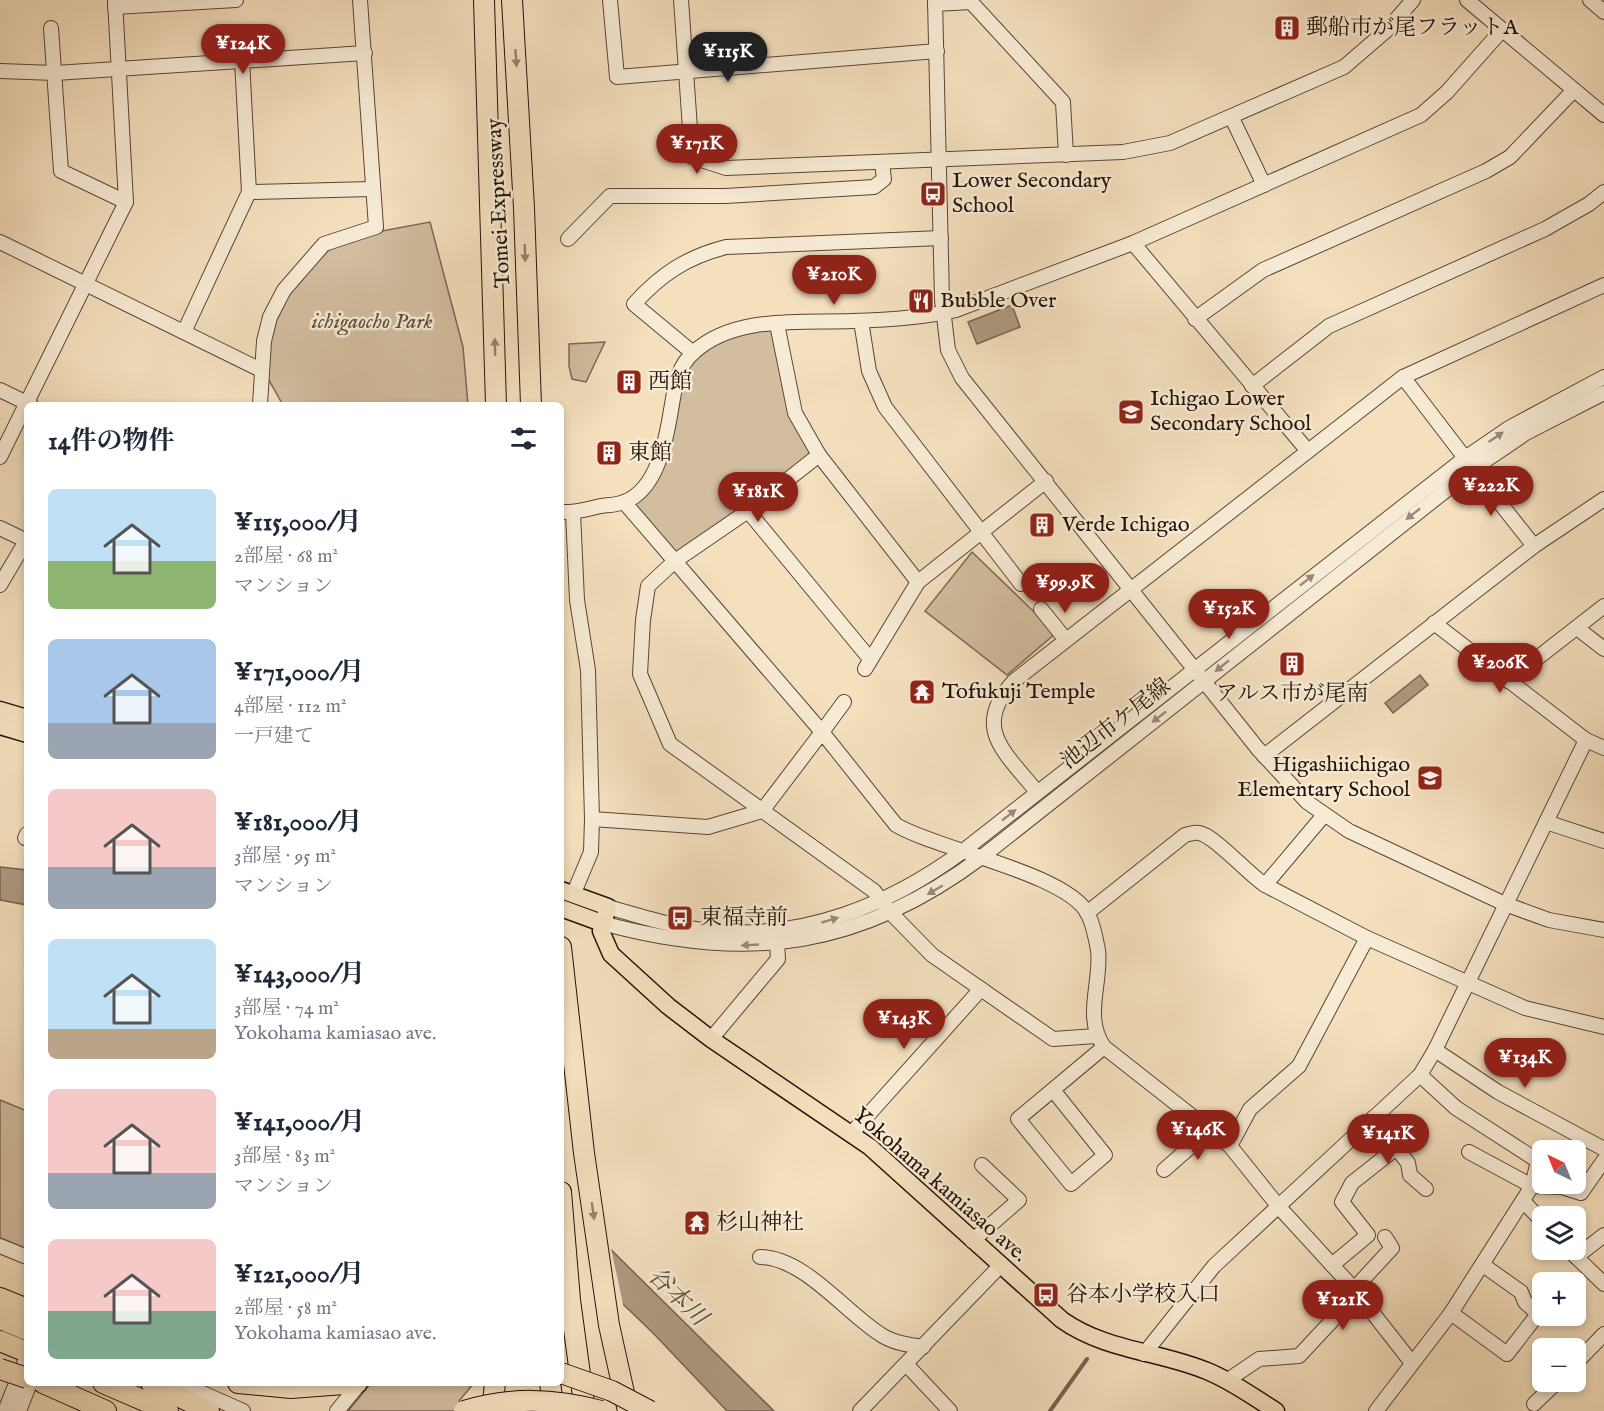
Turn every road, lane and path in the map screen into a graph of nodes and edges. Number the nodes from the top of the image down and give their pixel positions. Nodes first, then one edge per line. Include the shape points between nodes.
1 (236, 0) edge
2 (360, 0) edge
3 (484, 0) edge
4 (512, 0) edge
5 (610, 0) edge
6 (681, 0) edge
7 (1413, 0) edge
8 (1467, 0) edge
9 (1590, 0) edge
10 (935, 2) edge
11 (115, 4) edge
12 (1604, 12) edge
13 (51, 28) dead end
14 (1502, 30) junction
15 (937, 51) junction
16 (365, 53) junction
17 (242, 60) junction
18 (119, 69) junction
19 (0, 71) edge
20 (686, 71) junction
21 (55, 73) junction
22 (1574, 90) junction
23 (1604, 115) edge
24 (1232, 118) junction
25 (1065, 155) junction
26 (939, 160) junction
27 (882, 163) junction
28 (1264, 185) junction
29 (372, 189) junction
30 (249, 192) junction
31 (1604, 192) edge
32 (126, 202) junction
33 (941, 238) junction
34 (568, 239) dead end
35 (0, 242) edge
36 (1132, 243) junction
37 (86, 284) junction
38 (1604, 285) edge
39 (944, 313) junction
40 (1195, 319) junction
41 (861, 321) junction
42 (777, 324) junction
43 (184, 332) junction
44 (693, 353) junction
45 (261, 370) junction
46 (1403, 377) junction
47 (1604, 377) edge
48 (1252, 386) junction
49 (0, 390) edge
50 (1604, 393) edge
51 (25, 402) edge
52 (30, 402) edge
53 (260, 402) edge
54 (496, 402) edge
55 (531, 402) edge
56 (24, 413) edge
57 (1307, 450) junction
58 (819, 455) junction
59 (0, 457) edge
60 (1469, 464) junction
61 (1046, 481) junction
62 (1604, 499) edge
63 (624, 502) junction
64 (748, 511) junction
65 (567, 512) edge
66 (0, 528) edge
67 (980, 531) junction
68 (24, 540) edge
69 (24, 546) edge
70 (1534, 546) junction
71 (675, 561) junction
72 (918, 582) junction
73 (1021, 584) dead end
74 (0, 585) edge
75 (1133, 588) junction
76 (1604, 606) edge
77 (1041, 609) dead end
78 (1434, 623) junction
79 (1577, 628) junction
80 (1066, 640) junction
81 (1604, 649) edge
82 (1195, 668) junction
83 (1204, 680) junction
84 (1508, 681) junction
85 (844, 702) dead end
86 (0, 710) edge
87 (24, 717) edge
88 (0, 726) edge
89 (822, 732) junction
90 (24, 733) edge
91 (1586, 740) junction
92 (1604, 748) edge
93 (1264, 756) junction
94 (1037, 792) junction
95 (762, 810) junction
96 (1324, 815) junction
97 (592, 819) junction
98 (1546, 822) junction
99 (1604, 841) edge
100 (963, 851) junction
101 (983, 856) junction
102 (1265, 885) junction
103 (567, 892) edge
104 (882, 900) junction
105 (1505, 904) junction
106 (564, 908) edge
107 (891, 913) junction
108 (1088, 913) junction
109 (605, 915) junction
110 (1604, 930) edge
111 (1367, 938) junction
112 (777, 943) junction
113 (564, 974) edge
114 (1466, 982) junction
115 (981, 989) junction
116 (1604, 1026) edge
117 (711, 1039) junction
118 (1100, 1042) junction
119 (1435, 1050) junction
120 (1420, 1075) junction
121 (1053, 1090) junction
122 (1373, 1118) junction
123 (1203, 1126) junction
124 (851, 1134) junction
125 (1230, 1146) junction
126 (1395, 1149) junction
127 (1604, 1149) edge
128 (1469, 1152) dead end
129 (1532, 1157) edge
130 (1604, 1160) edge
131 (991, 1168) dead end
132 (1164, 1170) dead end
133 (1532, 1186) joint
134 (1586, 1186) edge
135 (1426, 1189) dead end
136 (1523, 1201) junction
137 (1279, 1207) junction
138 (1532, 1210) edge
139 (564, 1228) edge
140 (1604, 1235) edge
141 (1385, 1237) dead end
142 (972, 1241) junction
143 (1586, 1245) edge
144 (0, 1246) edge
145 (24, 1256) edge
146 (760, 1257) dead end
147 (1579, 1260) edge
148 (1332, 1265) junction
149 (1483, 1265) junction
150 (1000, 1266) junction
151 (602, 1274) junction
152 (1604, 1284) edge
153 (1354, 1289) junction
154 (0, 1298) edge
155 (24, 1308) edge
156 (0, 1312) edge
157 (1451, 1313) junction
158 (0, 1319) edge
159 (24, 1321) edge
160 (24, 1329) edge
161 (1604, 1334) edge
162 (0, 1343) edge
163 (923, 1347) junction
164 (1586, 1353) edge
165 (24, 1354) edge
166 (1144, 1354) junction
167 (24, 1363) edge
168 (1412, 1363) junction
169 (906, 1364) junction
170 (0, 1369) edge
171 (564, 1374) edge
172 (24, 1377) edge
173 (1228, 1380) junction
174 (29, 1386) edge
175 (50, 1386) edge
176 (100, 1386) edge
177 (110, 1386) edge
178 (157, 1386) edge
179 (187, 1386) edge
180 (270, 1386) edge
181 (318, 1386) edge
182 (357, 1386) edge
183 (495, 1386) edge
184 (550, 1386) edge
185 (1547, 1392) edge
186 (1534, 1404) dead end
187 (5, 1411) edge
188 (19, 1411) edge
189 (106, 1411) edge
190 (163, 1411) edge
191 (168, 1411) edge
192 (209, 1411) edge
193 (243, 1411) edge
194 (337, 1411) edge
195 (464, 1411) edge
196 (492, 1411) edge
197 (554, 1411) edge
198 (585, 1411) edge
199 (601, 1411) edge
200 (628, 1411) edge
201 (644, 1411) edge
202 (650, 1411) edge
203 (860, 1411) edge
204 (950, 1411) edge
205 (1276, 1411) edge
206 (1376, 1411) edge

1 - 11 street
2 - 16 street
54 -> 3 highway, Tomei Expressway
4 -> 55 highway, Tomei Expressway
5 - 20 street via 618,77
6 - 20 street
7 - 24 street via 1356,60
8 - 14 street
9 - 12 street
10 - 15 street
10 - 25 street via 970,2 1063,102
11 - 18 street
13 - 21 street
14 - 22 street
14 - 28 street via 1421,115
15 - 20 street
15 - 26 street
16 - 17 street
16 - 29 street
17 - 18 street
17 - 30 street
18 - 21 street
18 - 32 street
19 - 21 street
20 - 27 street via 692,157 726,168
21 - 32 street via 61,171
22 - 23 street
22 - 40 street via 1510,157 1263,270
24 - 25 street via 1170,143 1123,152
24 - 28 street
25 - 26 street
26 - 27 street
26 - 33 street
27 - 34 street via 884,179 874,187 725,196 610,196
28 - 36 street
29 - 30 street
29 - 45 street via 376,227 324,244 284,290 270,317
30 - 43 street
31 - 48 street via 1545,229 1329,326
32 - 37 street
33 - 39 street
33 - 44 street via 726,247 701,253 654,282 634,304
35 - 37 street
36 - 39 street
36 - 40 street
37 - 43 street
37 - 52 street
38 - 46 street
39 - 41 street
39 - 61 street via 948,350 962,378
40 - 48 street
41 - 42 street
41 - 67 street via 869,371 885,407
42 - 44 street via 731,331
42 - 58 street via 795,413
43 - 45 street
44 - 63 street via 680,369 665,438 648,485
45 - 53 street
46 - 57 street
46 - 60 street
60 -> 47 street, 池辺市ケ尾線 via 1509,429
48 - 57 street
49 - 51 street
50 - 60 street, 池辺市ケ尾線
56 - 59 street
57 - 75 street
58 - 64 street
58 - 72 street
60 - 70 street
82 -> 60 street, 池辺市ケ尾線
60 -> 83 street, 池辺市ケ尾線
61 - 67 street
61 - 75 street
62 - 70 street
63 - 65 street
63 - 71 street
64 - 71 street
64 - 72 street via 867,664
65 - 97 street via 588,670
66 - 68 street
67 - 72 street
67 - 73 street
69 - 74 street
70 - 78 street
71 - 89 street
71 - 95 street via 648,586 640,674 670,744
75 - 80 street
75 - 82 street
76 - 79 street
77 - 80 street
78 - 84 street
78 - 93 street
79 - 81 street
79 - 84 street
80 - 94 street via 1014,681 993,709 993,727 1000,743
82 - 83 street
82 - 94 street, 池辺市ケ尾線
83 - 93 street
83 -> 101 street, 池辺市ケ尾線
84 - 91 street
85 - 89 street
86 - 87 main road
88 - 90 main road
89 - 95 street
89 - 100 street via 896,825
91 - 92 street
91 - 98 street
93 - 96 street via 1292,788
100 -> 94 street, 池辺市ケ尾線
95 - 97 street via 708,827
95 - 104 street
96 - 102 street
96 - 105 street via 1349,831
97 - 103 street via 591,852
98 - 99 street
98 - 105 street
100 - 101 street
100 - 104 street, 池辺市ケ尾線
101 -> 107 street, 池辺市ケ尾線 via 940,888
101 - 108 street via 1062,891
102 - 108 street via 1198,832 1185,835
102 - 111 street
103 - 109 main road
104 - 107 street
109 -> 104 street, 池辺市ケ尾線 via 736,933 820,923
105 - 110 street via 1549,920
105 - 114 street
106 - 109 main road
107 - 112 street, 池辺市ケ尾線 via 815,937
107 - 115 street via 932,955
108 - 118 street via 1098,951 1094,1006
112 -> 109 street, 池辺市ケ尾線 via 682,942
109 - 117 main road, Yokohama kamiasao ave. via 604,942 611,954
111 - 114 street
111 - 125 street via 1299,1066 1251,1109
112 - 117 street via 777,959
113 -> 151 highway
114 - 116 street via 1525,1008
114 - 119 street
115 - 118 street via 1053,1039
115 - 124 street
117 - 124 main road, Yokohama kamiasao ave.
118 - 121 street
118 - 123 street
119 - 120 street
119 - 127 street via 1498,1092
120 - 122 street
120 - 129 street via 1456,1108
121 - 121 street via 1105,1155 1071,1184 1018,1119
122 - 126 street
122 - 137 street
123 - 125 street
123 - 132 street via 1188,1149
124 - 142 main road, Yokohama kamiasao ave. via 902,1175
125 - 137 street
126 - 135 street via 1408,1163 1410,1175
126 - 148 street via 1352,1183 1342,1202 1368,1235
128 - 133 street
130 - 134 street
131 - 142 street via 1019,1200
133 - 136 street
136 - 138 street
136 - 149 street
137 - 148 street
137 - 166 street via 1214,1266
139 - 198 highway
140 - 143 street
141 - 153 street via 1392,1248
142 - 150 main road, Yokohama kamiasao ave.
144 - 145 street
146 - 163 street via 776,1258 804,1275 883,1336
147 - 152 street
148 - 153 street
149 - 157 street
149 - 157 street via 1521,1293 1538,1314 1507,1354
150 - 163 street
150 - 166 main road, Yokohama kamiasao ave. via 1079,1332
151 - 200 highway
151 - 201 highway
153 - 168 street
153 - 173 street via 1355,1296 1299,1356 1259,1359
154 - 155 highway
156 - 159 street
157 - 168 street
158 - 160 highway
161 - 164 street
162 - 165 highway
163 - 169 street
166 - 173 main road, Yokohama kamiasao ave.
167 - 187 street
168 - 206 street
169 - 203 street
169 - 204 street
170 - 172 highway, bridge
171 - 202 highway, bridge via 612,1391
173 - 205 main road, Yokohama kamiasao ave.
174 - 188 street
175 - 189 highway
176 - 190 street
177 - 191 highway
178 - 192 highway
179 - 193 street
180 - 181 highway
182 - 194 street
183 - 196 highway
184 - 197 highway
185 - 186 street
195 - 199 highway, bridge via 502,1401 533,1400

